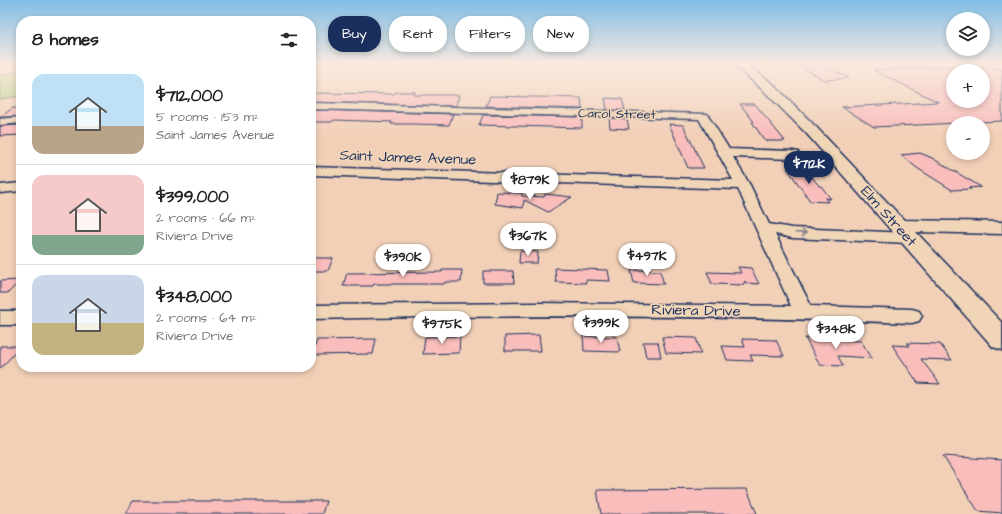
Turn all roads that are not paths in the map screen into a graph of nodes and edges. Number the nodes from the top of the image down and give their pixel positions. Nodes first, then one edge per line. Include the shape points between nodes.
1 (768, 87) edge
2 (316, 106) edge
3 (16, 120) edge
4 (0, 122) edge
5 (725, 153) junction
6 (793, 156) dead end
7 (316, 171) edge
8 (743, 185) junction
9 (16, 187) edge
10 (0, 189) edge
11 (763, 226) junction
12 (1002, 228) edge
13 (904, 232) junction
14 (1002, 241) edge
15 (316, 312) edge
16 (804, 312) junction
17 (912, 316) dead end
18 (0, 318) edge
19 (16, 318) edge
20 (1002, 340) edge

1 - 13 main road, Elm Street
2 - 5 street, Carol Street via 703,116
3 - 4 street
5 - 6 street
5 - 8 street, Carol Street
7 - 8 street, Saint James Avenue
8 - 11 street, Carol Street
9 - 10 street
11 - 13 street via 792,233
11 - 16 street, Carol Street
12 - 13 main road
13 - 14 main road
13 - 20 main road, Elm Street
15 - 16 street, Riviera Drive via 588,308
16 - 17 street, Riviera Drive
18 - 19 street

